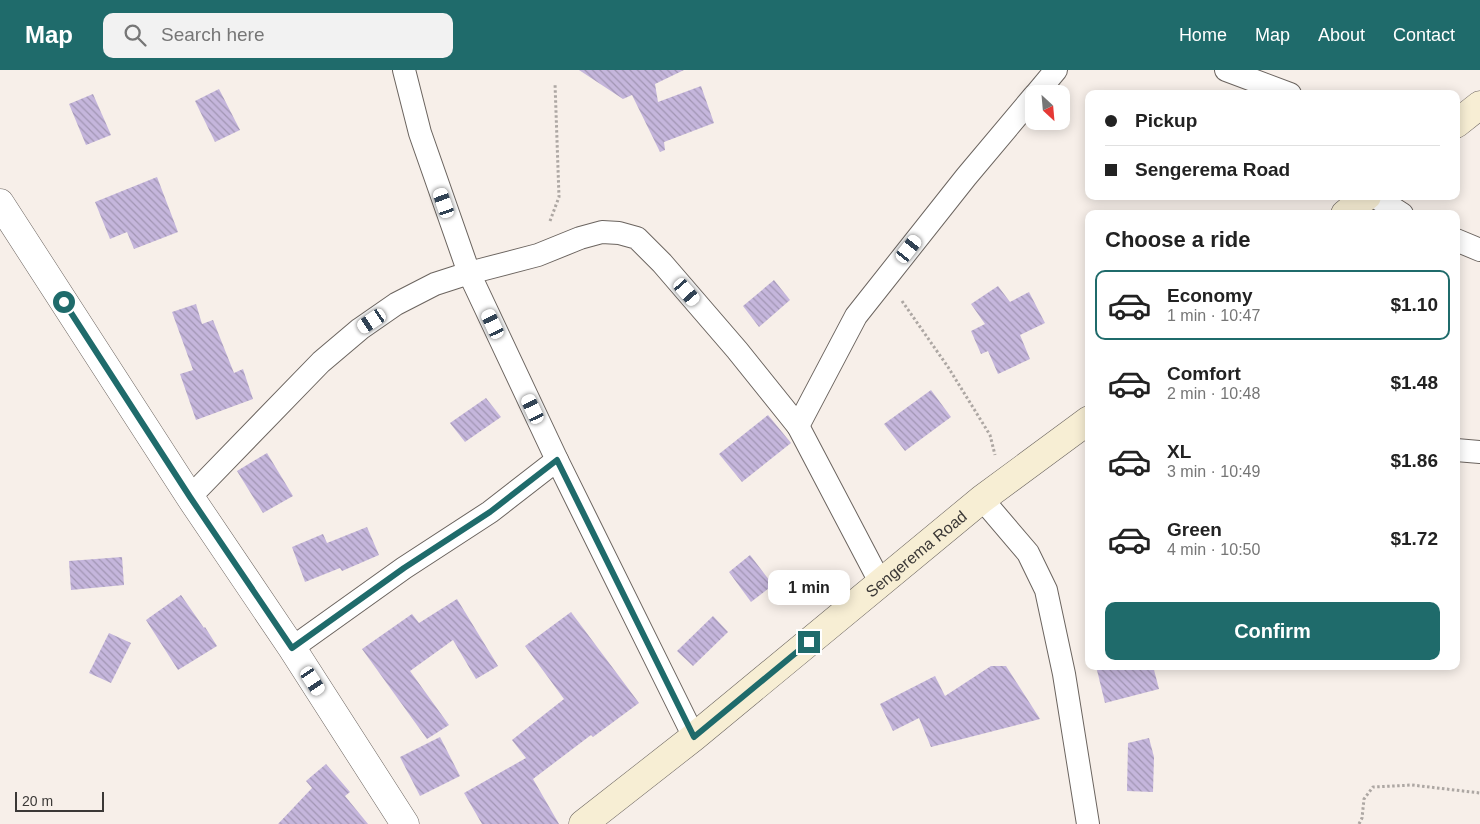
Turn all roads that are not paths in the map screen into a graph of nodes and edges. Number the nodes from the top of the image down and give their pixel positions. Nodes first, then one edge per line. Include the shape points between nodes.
1 (404, 70) edge
2 (1056, 70) edge
3 (1226, 70) edge
4 (1043, 85) edge
5 (1279, 90) edge
6 (1480, 105) edge
7 (1025, 107) edge
8 (1460, 121) edge
9 (1362, 200) edge
10 (1380, 200) edge
11 (0, 203) edge
12 (1350, 210) edge
13 (1396, 210) edge
14 (1460, 242) edge
15 (1480, 250) edge
16 (469, 273) junction
17 (1085, 424) edge
18 (798, 426) junction
19 (1460, 450) edge
20 (1480, 452) edge
21 (557, 460) junction
22 (992, 492) junction
23 (190, 497) junction
24 (880, 582) junction
25 (292, 648) junction
26 (694, 737) junction
27 (405, 824) edge
28 (583, 824) edge
29 (1088, 824) edge

1 - 16 street via 420,133
2 - 4 street
3 - 5 street
6 - 8 main road
7 - 18 street via 856,316
9 - 12 main road
10 - 13 street
11 - 23 street
14 - 15 street
16 - 18 street via 538,255 602,232 620,232 637,238 731,343
16 - 21 street
16 - 23 street via 435,284 396,304 360,329 321,362
17 - 22 main road, Sengerema Road
18 - 24 street
19 - 20 street
21 - 25 street via 490,512 404,568
21 - 26 street
22 - 24 main road, Sengerema Road
22 - 29 street via 1028,552 1046,590 1064,674
23 - 25 street
24 - 26 main road, Sengerema Road
25 - 27 street
26 - 28 main road, Sengerema Road

